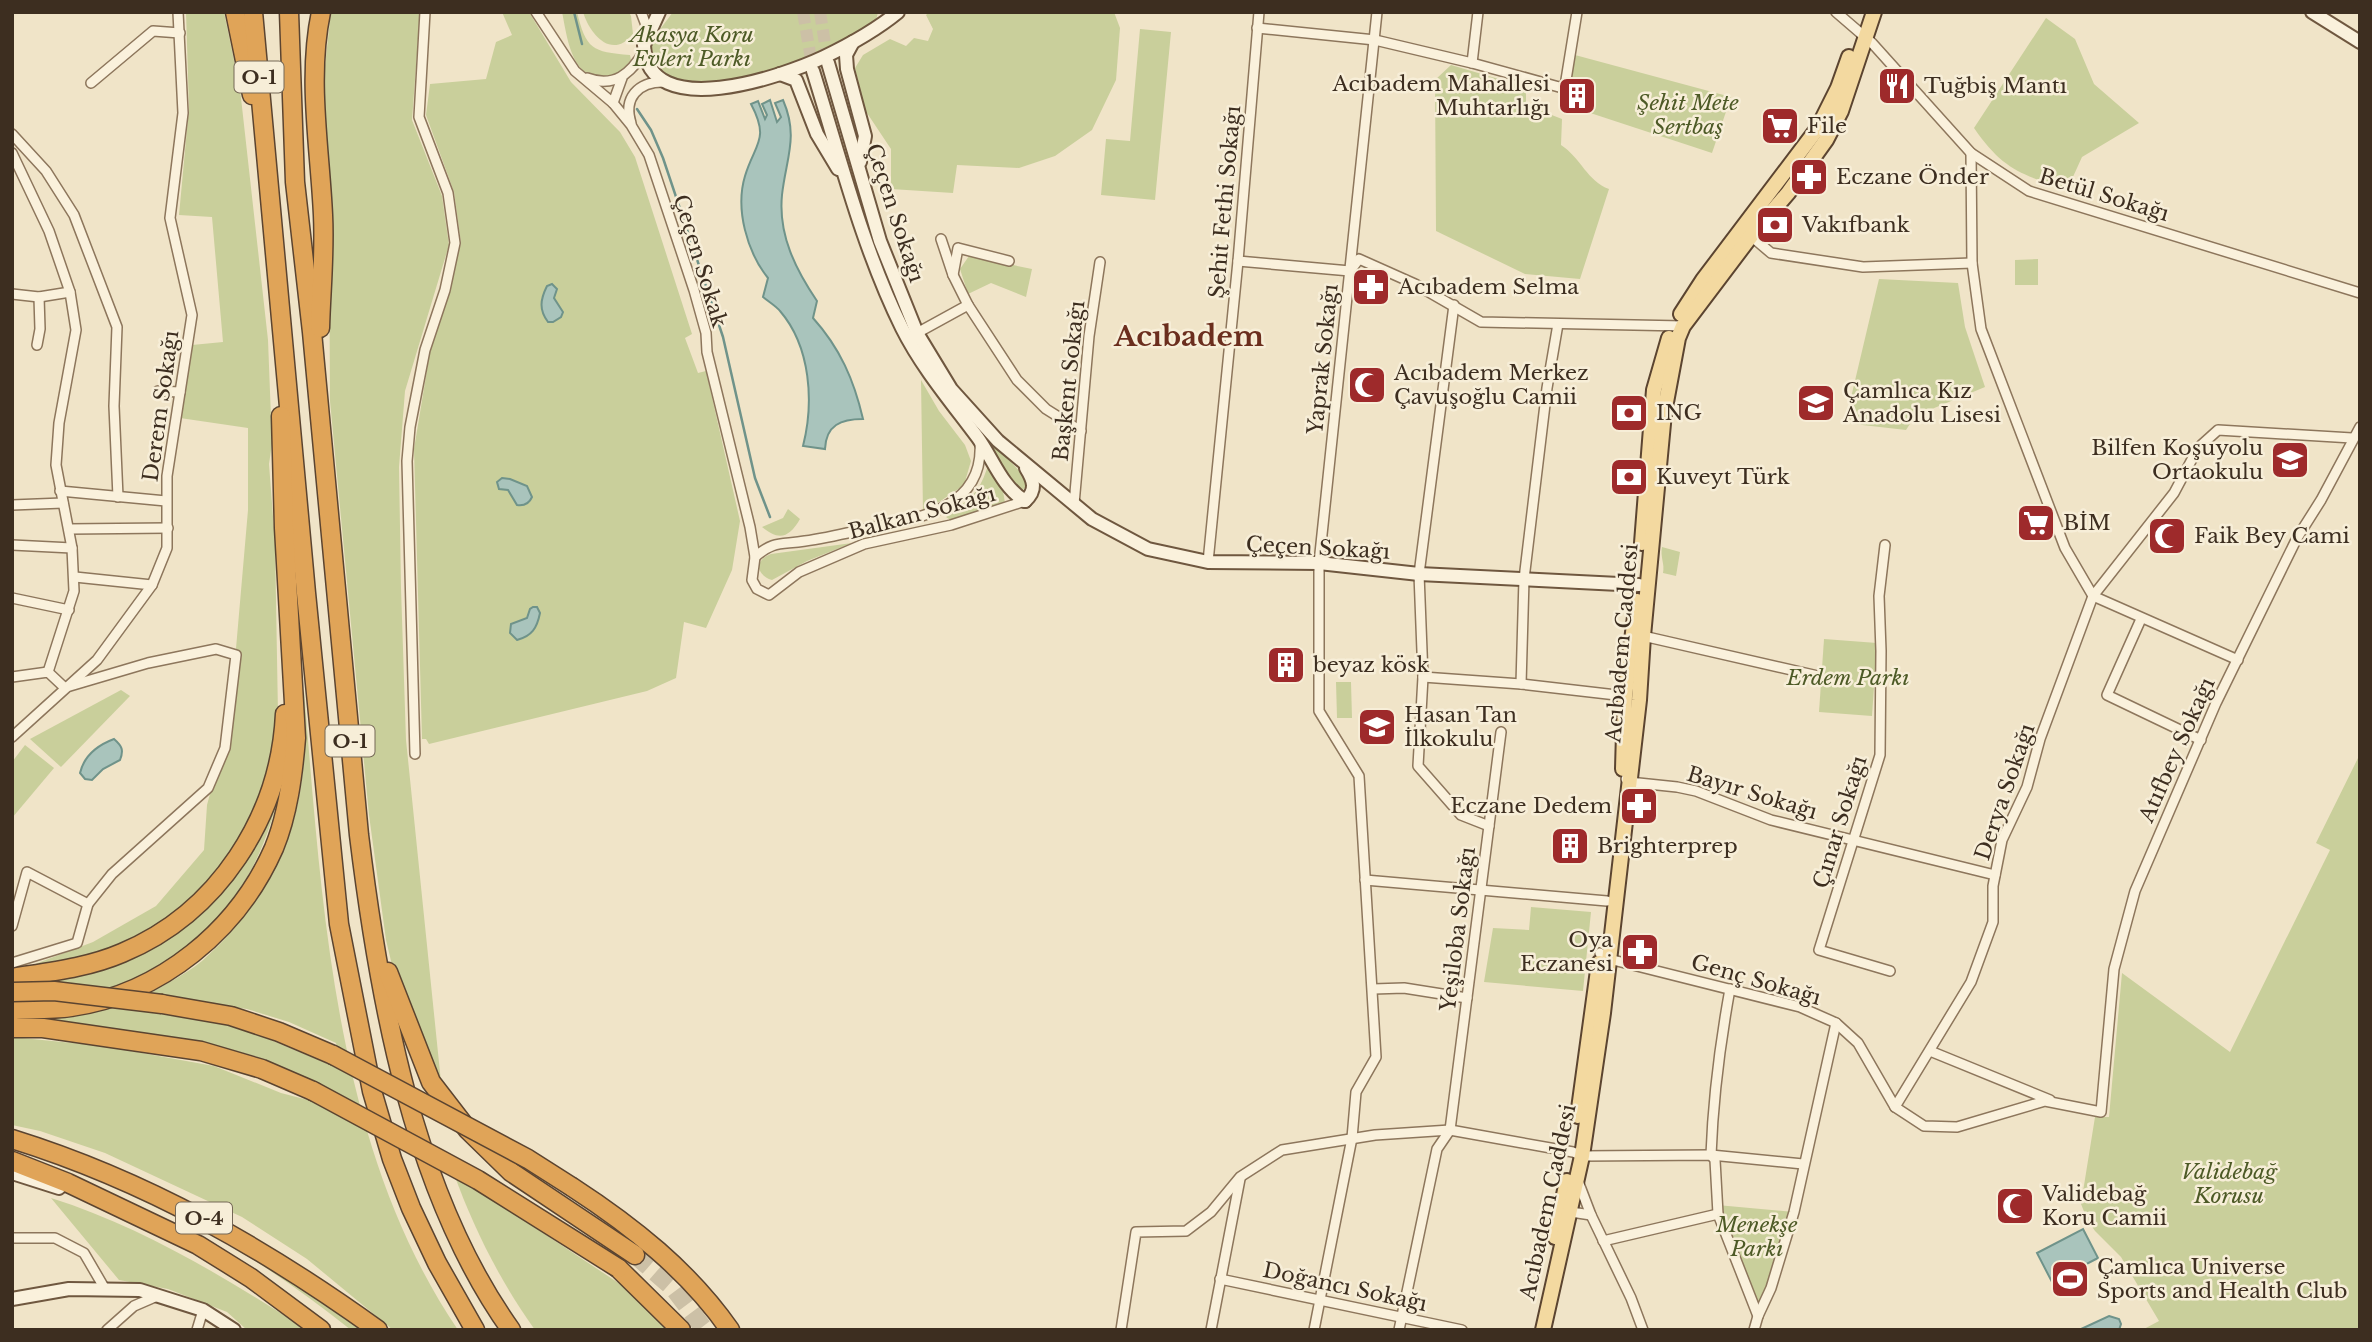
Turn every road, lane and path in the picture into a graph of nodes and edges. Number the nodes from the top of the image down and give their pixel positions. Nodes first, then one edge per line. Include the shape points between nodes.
1 (178, 12) edge
2 (235, 12) edge
3 (253, 12) edge
4 (280, 12) edge
5 (289, 12) edge
6 (321, 12) edge
7 (425, 12) edge
8 (536, 12) edge
9 (641, 12) edge
10 (659, 12) edge
11 (898, 12) edge
12 (1259, 12) edge
13 (1377, 12) edge
14 (1478, 12) edge
15 (1577, 12) edge
16 (1836, 12) edge
17 (1863, 12) edge
18 (1874, 12) edge
19 (2312, 12) edge
20 (2322, 12) edge
21 (1256, 28) junction
22 (1858, 30) junction
23 (180, 33) junction
24 (2360, 36) edge
25 (1375, 40) junction
26 (854, 41) junction
27 (2360, 42) edge
28 (645, 45) junction
29 (1860, 55) junction
30 (1883, 56) junction
31 (828, 63) tunnel mouth
32 (1472, 63) junction
33 (575, 71) junction
34 (813, 71) tunnel mouth
35 (780, 74) junction
36 (623, 76) junction
37 (663, 82) junction
38 (92, 83) dead end
39 (632, 95) junction
40 (613, 103) junction
41 (631, 125) junction
42 (292, 127) junction
43 (12, 134) edge
44 (264, 141) junction
45 (12, 153) edge
46 (1970, 153) junction
47 (859, 166) junction
48 (850, 188) junction
49 (1751, 236) junction
50 (941, 239) dead end
51 (1009, 261) dead end
52 (1238, 261) junction
53 (1100, 262) dead end
54 (1972, 263) junction
55 (1350, 271) junction
56 (953, 275) junction
57 (70, 292) junction
58 (2360, 293) edge
59 (12, 294) edge
60 (39, 297) junction
61 (1454, 304) junction
62 (968, 305) junction
63 (1558, 324) junction
64 (1678, 326) junction
65 (917, 333) junction
66 (283, 344) junction
67 (37, 345) dead end
68 (158, 391) dead end
69 (180, 392) junction
70 (318, 401) junction
71 (2360, 426) edge
72 (1082, 431) junction
73 (2352, 438) junction
74 (980, 441) junction
75 (1023, 463) junction
76 (1056, 488) junction
77 (60, 491) junction
78 (118, 497) junction
79 (166, 501) junction
80 (1025, 501) junction
81 (63, 503) junction
82 (1074, 504) junction
83 (12, 505) edge
84 (168, 528) junction
85 (69, 529) junction
86 (12, 545) edge
87 (1885, 545) dead end
88 (72, 548) junction
89 (755, 557) junction
90 (1208, 562) junction
91 (1319, 564) junction
92 (1419, 574) junction
93 (75, 577) junction
94 (1524, 579) junction
95 (152, 585) junction
96 (1639, 586) junction
97 (757, 589) joint
98 (2093, 596) junction
99 (12, 598) edge
100 (69, 610) junction
101 (289, 610) junction
102 (2141, 619) junction
103 (1643, 636) junction
104 (2238, 660) junction
105 (48, 672) junction
106 (1818, 676) dead end
107 (12, 677) edge
108 (1423, 677) junction
109 (1521, 684) junction
110 (65, 688) junction
111 (1625, 696) junction
112 (1501, 732) dead end
113 (12, 737) edge
114 (2201, 740) junction
115 (415, 754) dead end
116 (1626, 779) junction
117 (1489, 826) junction
118 (1852, 840) junction
119 (1995, 875) junction
120 (1365, 880) junction
121 (1480, 891) junction
122 (1607, 901) junction
123 (88, 904) junction
124 (370, 918) junction
125 (12, 926) edge
126 (1604, 956) junction
127 (12, 963) edge
128 (1890, 971) dead end
129 (12, 978) edge
130 (1373, 989) junction
131 (1730, 989) junction
132 (12, 992) edge
133 (1467, 998) junction
134 (12, 1010) edge
135 (1836, 1023) junction
136 (12, 1028) edge
137 (1930, 1051) junction
138 (2052, 1101) junction
139 (1895, 1107) junction
140 (2101, 1112) joint
141 (1450, 1130) junction
142 (1352, 1138) junction
143 (12, 1139) edge
144 (1577, 1154) junction
145 (1711, 1155) junction
146 (12, 1161) edge
147 (1803, 1164) junction
148 (12, 1173) edge
149 (1240, 1177) junction
150 (1577, 1177) junction
151 (572, 1194) junction
152 (104, 1202) junction
153 (1571, 1212) junction
154 (1718, 1214) junction
155 (1591, 1215) junction
156 (12, 1238) edge
157 (1603, 1241) junction
158 (1220, 1279) junction
159 (105, 1289) junction
160 (157, 1296) junction
161 (12, 1299) edge
162 (1320, 1300) junction
163 (203, 1310) junction
164 (1758, 1316) junction
165 (1402, 1317) junction
166 (107, 1330) edge
167 (197, 1330) edge
168 (234, 1330) edge
169 (321, 1330) edge
170 (378, 1330) edge
171 (475, 1330) edge
172 (511, 1330) edge
173 (681, 1330) edge
174 (730, 1330) edge
175 (1121, 1330) edge
176 (1212, 1330) edge
177 (1314, 1330) edge
178 (1399, 1330) edge
179 (1462, 1330) edge
180 (1536, 1330) edge
181 (1543, 1330) edge
182 (1643, 1330) edge
183 (1754, 1330) edge

1 - 23 street, Derem Sokağı
2 - 44 highway
3 - 44 highway, O-1
4 - 42 highway, O-1
5 - 42 highway
6 - 70 highway via 316,120 323,218
7 - 115 street via 419,117 448,193 455,243 425,350 407,461
8 - 33 street, Çeçen Sokak
9 - 28 street
10 - 28 main road
11 - 26 main road
12 - 21 street, Şehit Fethi Sokağı
13 - 25 street, Yaprak Sokağı
14 - 32 street
15 - 32 street via 1565,86
16 - 22 street, Betül Sokağı
17 - 22 main road, Acıbadem Caddesi
18 - 22 main road, Acıbadem Caddesi
19 - 27 main road
20 - 24 main road
21 - 25 street
21 - 52 street, Şehit Fethi Sokağı
22 - 29 main road, Acıbadem Caddesi
22 - 30 street, Betül Sokağı
22 - 64 main road, Acıbadem Caddesi via 1819,127 1703,280
23 - 38 street via 153,31
23 - 69 street, Derem Sokağı via 183,114 170,218 192,315
25 - 32 street
25 - 55 street, Yaprak Sokağı
26 - 35 main road
26 - 47 main road via 846,55 846,69 865,136
28 - 36 street via 635,66
28 - 37 main road via 651,69
29 - 30 street
29 - 49 main road, Acıbadem Caddesi via 1826,140
30 - 46 street, Betül Sokağı
31 - 47 main road, Çeçen Sokağı
33 - 36 street via 603,82
33 - 40 street, Çeçen Sokak
34 - 48 main road, Çeçen Sokağı
35 - 37 main road via 716,88
35 - 48 main road via 796,80 817,134
36 - 40 street
37 - 39 street via 646,84
39 - 40 street
39 - 41 street
40 - 41 street, Çeçen Sokak
41 - 89 street, Çeçen Sokak via 653,165 700,310
42 - 70 highway, O-1
43 - 78 street via 46,171 74,215 117,327
44 - 66 highway, O-1
45 - 57 street via 49,230
46 - 54 street
46 - 58 street, Betül Sokağı via 2029,191
47 - 65 main road, Çeçen Sokağı via 881,244
48 - 74 main road, Çeçen Sokağı via 903,329
49 - 54 street via 1771,253 1863,267
49 - 64 main road, Acıbadem Caddesi
50 - 56 street
51 - 56 street via 958,248
52 - 55 street
52 - 90 street, Şehit Fethi Sokağı
53 - 72 street, Başkent Sokağı
54 - 98 street via 1981,329 1998,376 2065,548
55 - 61 street via 1359,259
55 - 91 street, Yaprak Sokağı
56 - 62 street
57 - 60 street
57 - 77 street via 76,330 59,423 56,465
59 - 60 street
60 - 67 street
61 - 63 street via 1481,322
61 - 92 street
62 - 65 street
62 - 72 street via 1017,380 1046,409
63 - 64 street
63 - 94 street
64 - 96 main road, Acıbadem Caddesi via 1654,390
64 - 103 main road, Acıbadem Caddesi via 1664,413
65 - 75 main road, Çeçen Sokağı via 951,389
66 - 101 highway via 280,438
66 - 171 highway, O-1 via 330,846 349,982 392,1159 437,1263
68 - 69 street
69 - 79 street, Derem Sokağı
70 - 124 highway, O-1
71 - 73 street, Atıfbey Sokağı
72 - 82 street, Başkent Sokağı
73 - 98 street, Derya Sokağı via 2218,430 2198,449 2174,493
73 - 104 street, Atıfbey Sokağı
74 - 80 main road, Çeçen Sokağı via 1008,486
74 - 89 street, Balkan Sokağı via 979,464 971,486 929,514 766,546
75 - 76 main road, Çeçen Sokağı
75 - 80 main road via 1034,486
76 - 80 main road
76 - 82 main road, Çeçen Sokağı
77 - 78 street
77 - 81 street
78 - 79 street
79 - 84 street, Derem Sokağı
80 - 97 street, Balkan Sokağı via 951,525 864,544 799,572 769,595
81 - 83 street
81 - 85 street
82 - 90 main road, Çeçen Sokağı via 1148,549
84 - 85 street
84 - 95 street, Derem Sokağı via 167,548
85 - 88 street
86 - 88 street
87 - 118 street, Çınar Sokağı via 1879,596 1880,755
88 - 93 street
89 - 97 street, Çeçen Sokak via 752,580
90 - 91 main road, Çeçen Sokağı
91 - 92 main road, Çeçen Sokağı
91 - 120 street, Yaprak Sokağı via 1319,711 1359,776
92 - 94 main road, Çeçen Sokağı
92 - 108 street
93 - 95 street
93 - 100 street
94 - 96 main road, Çeçen Sokağı
94 - 109 street
95 - 110 street, Derem Sokağı via 97,660
96 - 111 main road, Acıbadem Caddesi
98 - 102 street
98 - 119 street, Derya Sokağı via 2027,787 2002,840
99 - 100 street
100 - 105 street
101 - 129 highway via 279,761 257,827 238,859 198,904 147,941 91,964
101 - 134 highway via 294,768 273,848 237,910 189,957 137,987 72,1007
102 - 104 street
102 - 114 street via 2107,695
103 - 106 street
103 - 116 main road, Acıbadem Caddesi via 1639,700
104 - 114 street, Atıfbey Sokağı
105 - 107 street
105 - 110 street
108 - 109 street
108 - 117 street via 1418,766 1461,815
109 - 111 street
110 - 113 street, Derem Sokağı
110 - 123 street via 216,649 236,655 225,748 208,788 112,874
111 - 116 main road, Acıbadem Caddesi
112 - 117 street, Yeşiloba Sokağı
114 - 140 street, Atıfbey Sokağı via 2148,856 2120,939
116 - 118 street, Bayır Sokağı via 1696,791 1771,820
116 - 122 main road, Acıbadem Caddesi
116 - 126 main road, Acıbadem Caddesi
117 - 121 street, Yeşiloba Sokağı
118 - 119 street, Bayır Sokağı
118 - 128 street, Çınar Sokağı via 1819,950
119 - 137 street, Derya Sokağı via 1993,922 1971,982
120 - 121 street
120 - 130 street
121 - 122 street
121 - 133 street, Yeşiloba Sokağı
122 - 126 main road, Acıbadem Caddesi
123 - 125 street via 27,872
123 - 127 street via 77,943
124 - 151 highway via 426,1071 447,1106 511,1172 635,1255
124 - 172 highway, O-1 via 392,1037 426,1153 464,1250
126 - 131 street, Genç Sokağı
126 - 144 main road, Acıbadem Caddesi via 1603,1013
130 - 133 street via 1404,988
130 - 142 street via 1376,1057 1356,1092
131 - 135 street, Genç Sokağı via 1800,1007
131 - 145 street
132 - 151 highway, bridge via 54,991 162,1004 231,1016 279,1032 333,1055 528,1159
133 - 141 street, Yeşiloba Sokağı
135 - 139 street, Genç Sokağı via 1858,1043
135 - 147 street
136 - 173 highway, bridge via 43,1028 201,1051 262,1069 313,1091 478,1180 618,1268
137 - 138 street
137 - 139 street, Derya Sokağı
138 - 139 street, Genç Sokağı via 1957,1127 1924,1126
138 - 140 street, Genç Sokağı
141 - 142 street
141 - 144 street
141 - 165 street, Yeşiloba Sokağı via 1437,1149
142 - 149 street via 1282,1150
142 - 162 street
143 - 170 highway, O-4 via 89,1166 192,1212 308,1280
144 - 145 street
144 - 150 main road, Acıbadem Caddesi
144 - 180 main road, Acıbadem Caddesi
145 - 147 street
145 - 154 street
146 - 152 highway
147 - 164 street via 1794,1213
148 - 152 main road
149 - 158 street
149 - 175 street via 1211,1212 1186,1231 1136,1232
150 - 153 main road, Acıbadem Caddesi
150 - 155 street
151 - 174 highway via 610,1212 656,1248
152 - 169 highway via 198,1245
153 - 155 street
153 - 181 main road, Acıbadem Caddesi
154 - 157 street
154 - 164 street
155 - 157 street
156 - 159 street via 55,1238 74,1248 83,1253
157 - 182 street
158 - 162 street, Doğancı Sokağı
158 - 176 street
159 - 160 main road via 140,1290
159 - 161 main road via 69,1289
160 - 163 main road
160 - 166 street via 134,1306
162 - 165 street, Doğancı Sokağı
162 - 177 street
163 - 167 street
163 - 168 main road
164 - 183 street
165 - 178 street, Yeşiloba Sokağı
165 - 179 street, Doğancı Sokağı

